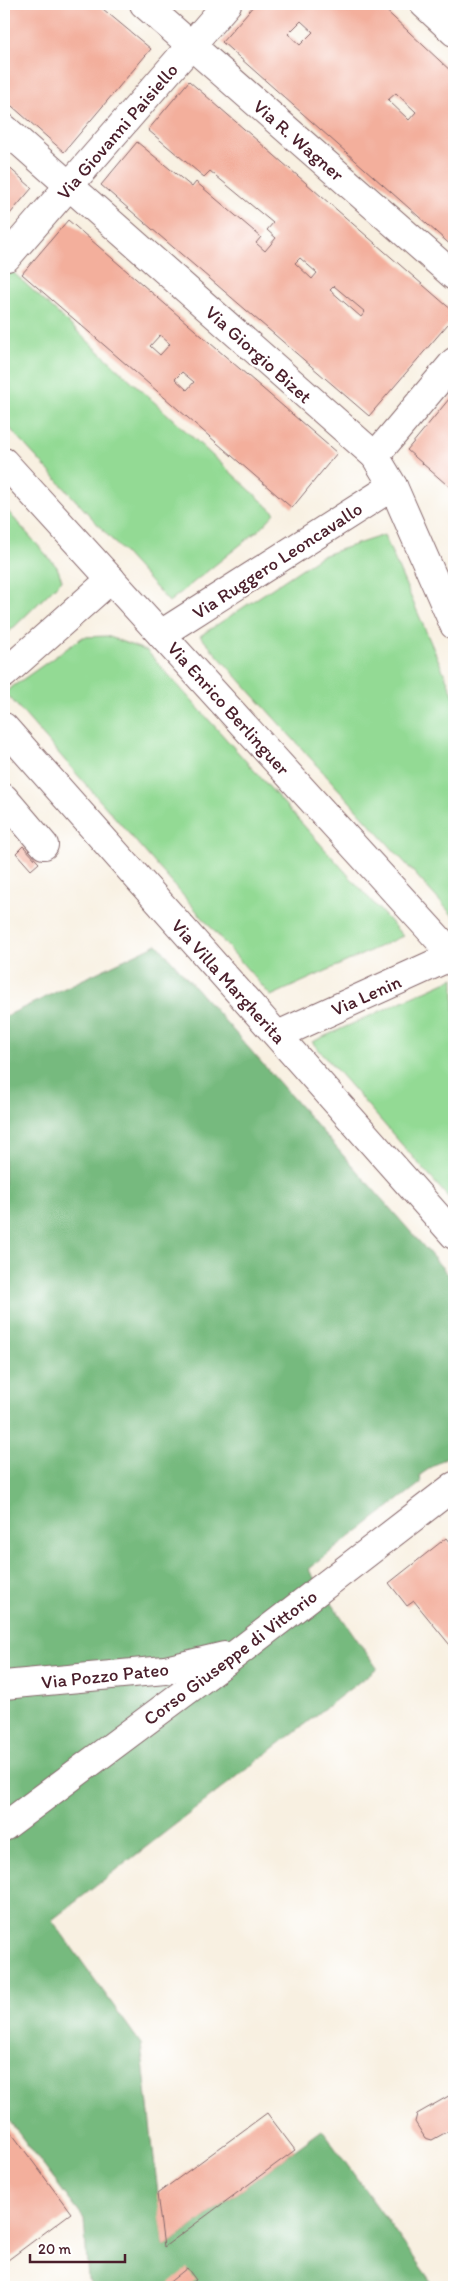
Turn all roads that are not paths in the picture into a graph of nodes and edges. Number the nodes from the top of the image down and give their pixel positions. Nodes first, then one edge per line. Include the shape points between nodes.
1 (144, 4) edge
2 (227, 4) edge
3 (424, 4) edge
4 (454, 32) edge
5 (192, 45) junction
6 (4, 128) edge
7 (69, 186) junction
8 (6, 257) dead end
9 (454, 276) edge
10 (454, 362) edge
11 (375, 456) junction
12 (4, 462) edge
13 (393, 486) junction
14 (111, 579) junction
15 (454, 625) edge
16 (162, 634) junction
17 (4, 674) edge
18 (4, 727) edge
19 (4, 798) edge
20 (44, 845) dead end
21 (453, 955) edge
22 (278, 1035) junction
23 (454, 1235) edge
24 (454, 1486) edge
25 (236, 1654) junction
26 (4, 1685) edge
27 (4, 1827) edge

1 - 5 street, Via R. Wagner
2 - 5 street, Via Giovanni Paisiello
3 - 4 street
5 - 7 street, Via Giovanni Paisiello
5 - 9 street, Via R. Wagner
6 - 7 street, Via Giorgio Bizet
7 - 8 street, Via Giovanni Paisiello
7 - 11 street, Via Giorgio Bizet
10 - 11 street
11 - 13 street, Via Giorgio Bizet
12 - 14 street, Via Enrico Berlinguer
13 - 15 street, Via Giorgio Bizet
13 - 16 street, Via Ruggero Leoncavallo
14 - 16 street, Via Enrico Berlinguer
14 - 17 street
16 - 21 street, Via Enrico Berlinguer
18 - 22 street, Via Villa Margherita
19 - 20 street
21 - 22 street, Via Lenin
22 - 23 street, Via Villa Margherita
24 - 25 street, Corso Giuseppe di Vittorio
25 - 26 street, Via Pozzo Pateo via 164,1670
25 - 27 street, Corso Giuseppe di Vittorio

